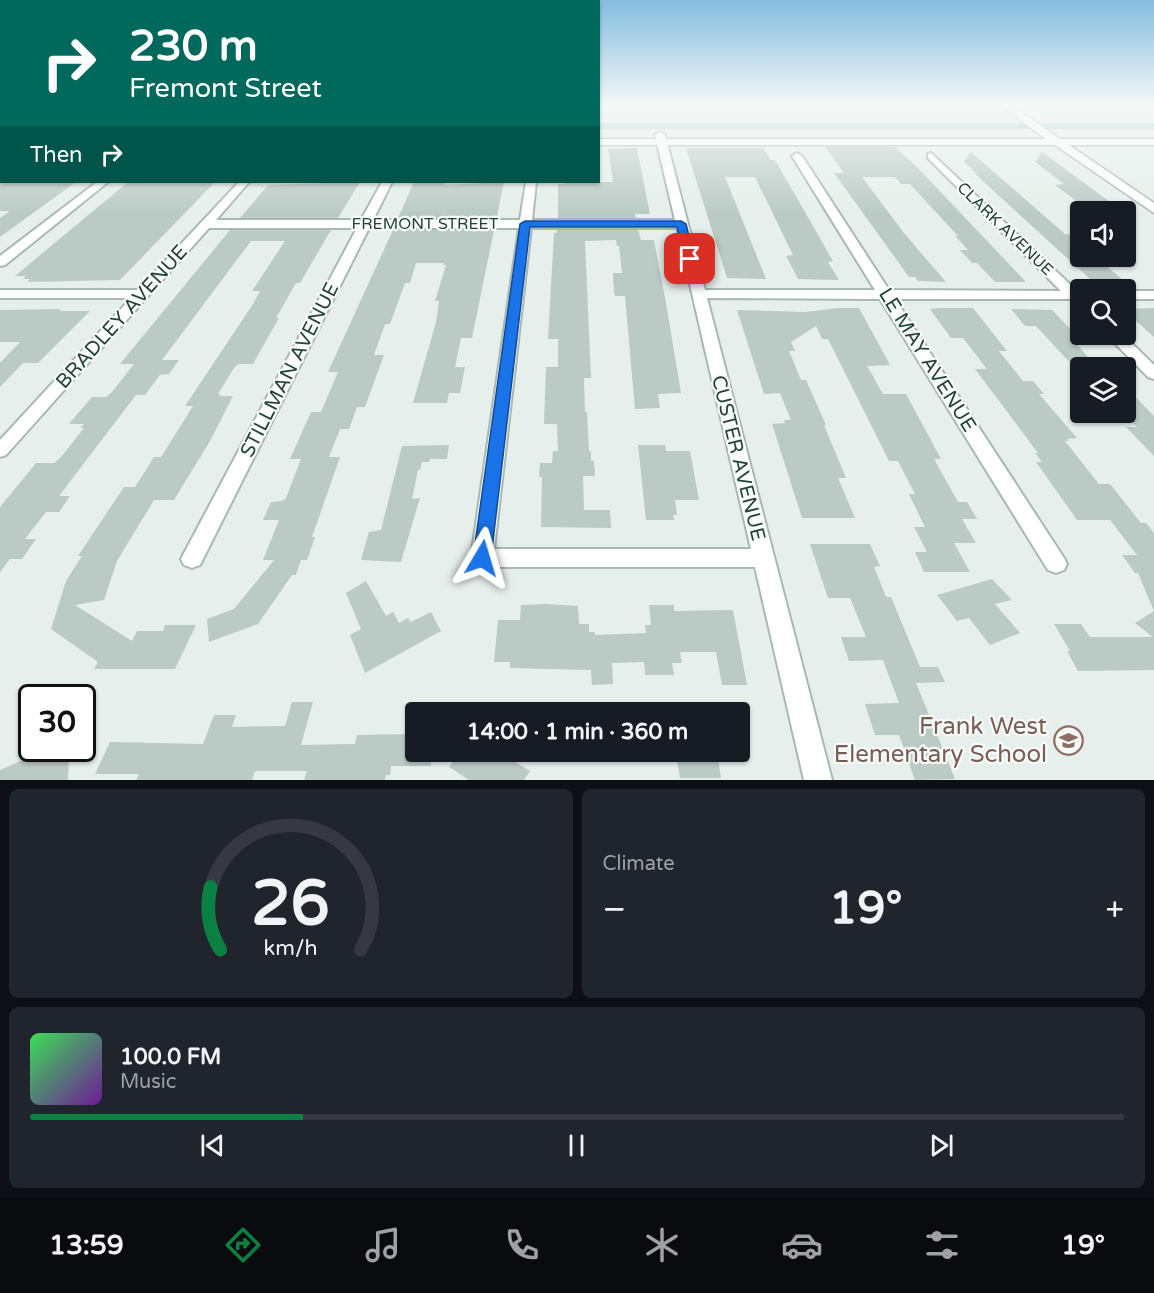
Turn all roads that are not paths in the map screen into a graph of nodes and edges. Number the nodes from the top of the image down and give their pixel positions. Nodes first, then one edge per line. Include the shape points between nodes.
1 (661, 141) edge
2 (998, 141) edge
3 (1058, 142) junction
4 (1154, 142) edge
5 (797, 156) dead end
6 (931, 156) dead end
7 (102, 183) edge
8 (243, 183) edge
9 (386, 183) edge
10 (531, 183) edge
11 (1154, 209) edge
12 (205, 224) junction
13 (365, 224) junction
14 (525, 224) junction
15 (681, 224) junction
16 (0, 261) edge
17 (1070, 289) edge
18 (0, 294) edge
19 (142, 294) junction
20 (698, 294) junction
21 (885, 294) junction
22 (1136, 295) edge
23 (1154, 295) edge
24 (1070, 297) edge
25 (1124, 345) edge
26 (1154, 375) edge
27 (0, 452) edge
28 (763, 558) junction
29 (192, 559) dead end
30 (1056, 564) dead end
31 (818, 780) edge

1 - 15 street, CUSTER AVENUE
2 - 3 street
3 - 4 street
3 - 11 street
5 - 21 street, LE MAY AVENUE
6 - 17 street, CLARK AVENUE
7 - 16 street
8 - 12 street, BRADLEY AVENUE
9 - 13 street, STILLMAN AVENUE
10 - 14 street
12 - 13 street, FREMONT STREET
12 - 19 street, BRADLEY AVENUE
13 - 14 street, FREMONT STREET
13 - 29 street, STILLMAN AVENUE
14 - 15 street, FREMONT STREET
14 - 28 street via 482,558
15 - 20 street, CUSTER AVENUE
18 - 19 street
19 - 27 street, BRADLEY AVENUE
20 - 21 street
20 - 28 street, CUSTER AVENUE
21 - 24 street
21 - 30 street, LE MAY AVENUE
22 - 23 street
25 - 26 street
28 - 31 street, CUSTER AVENUE

